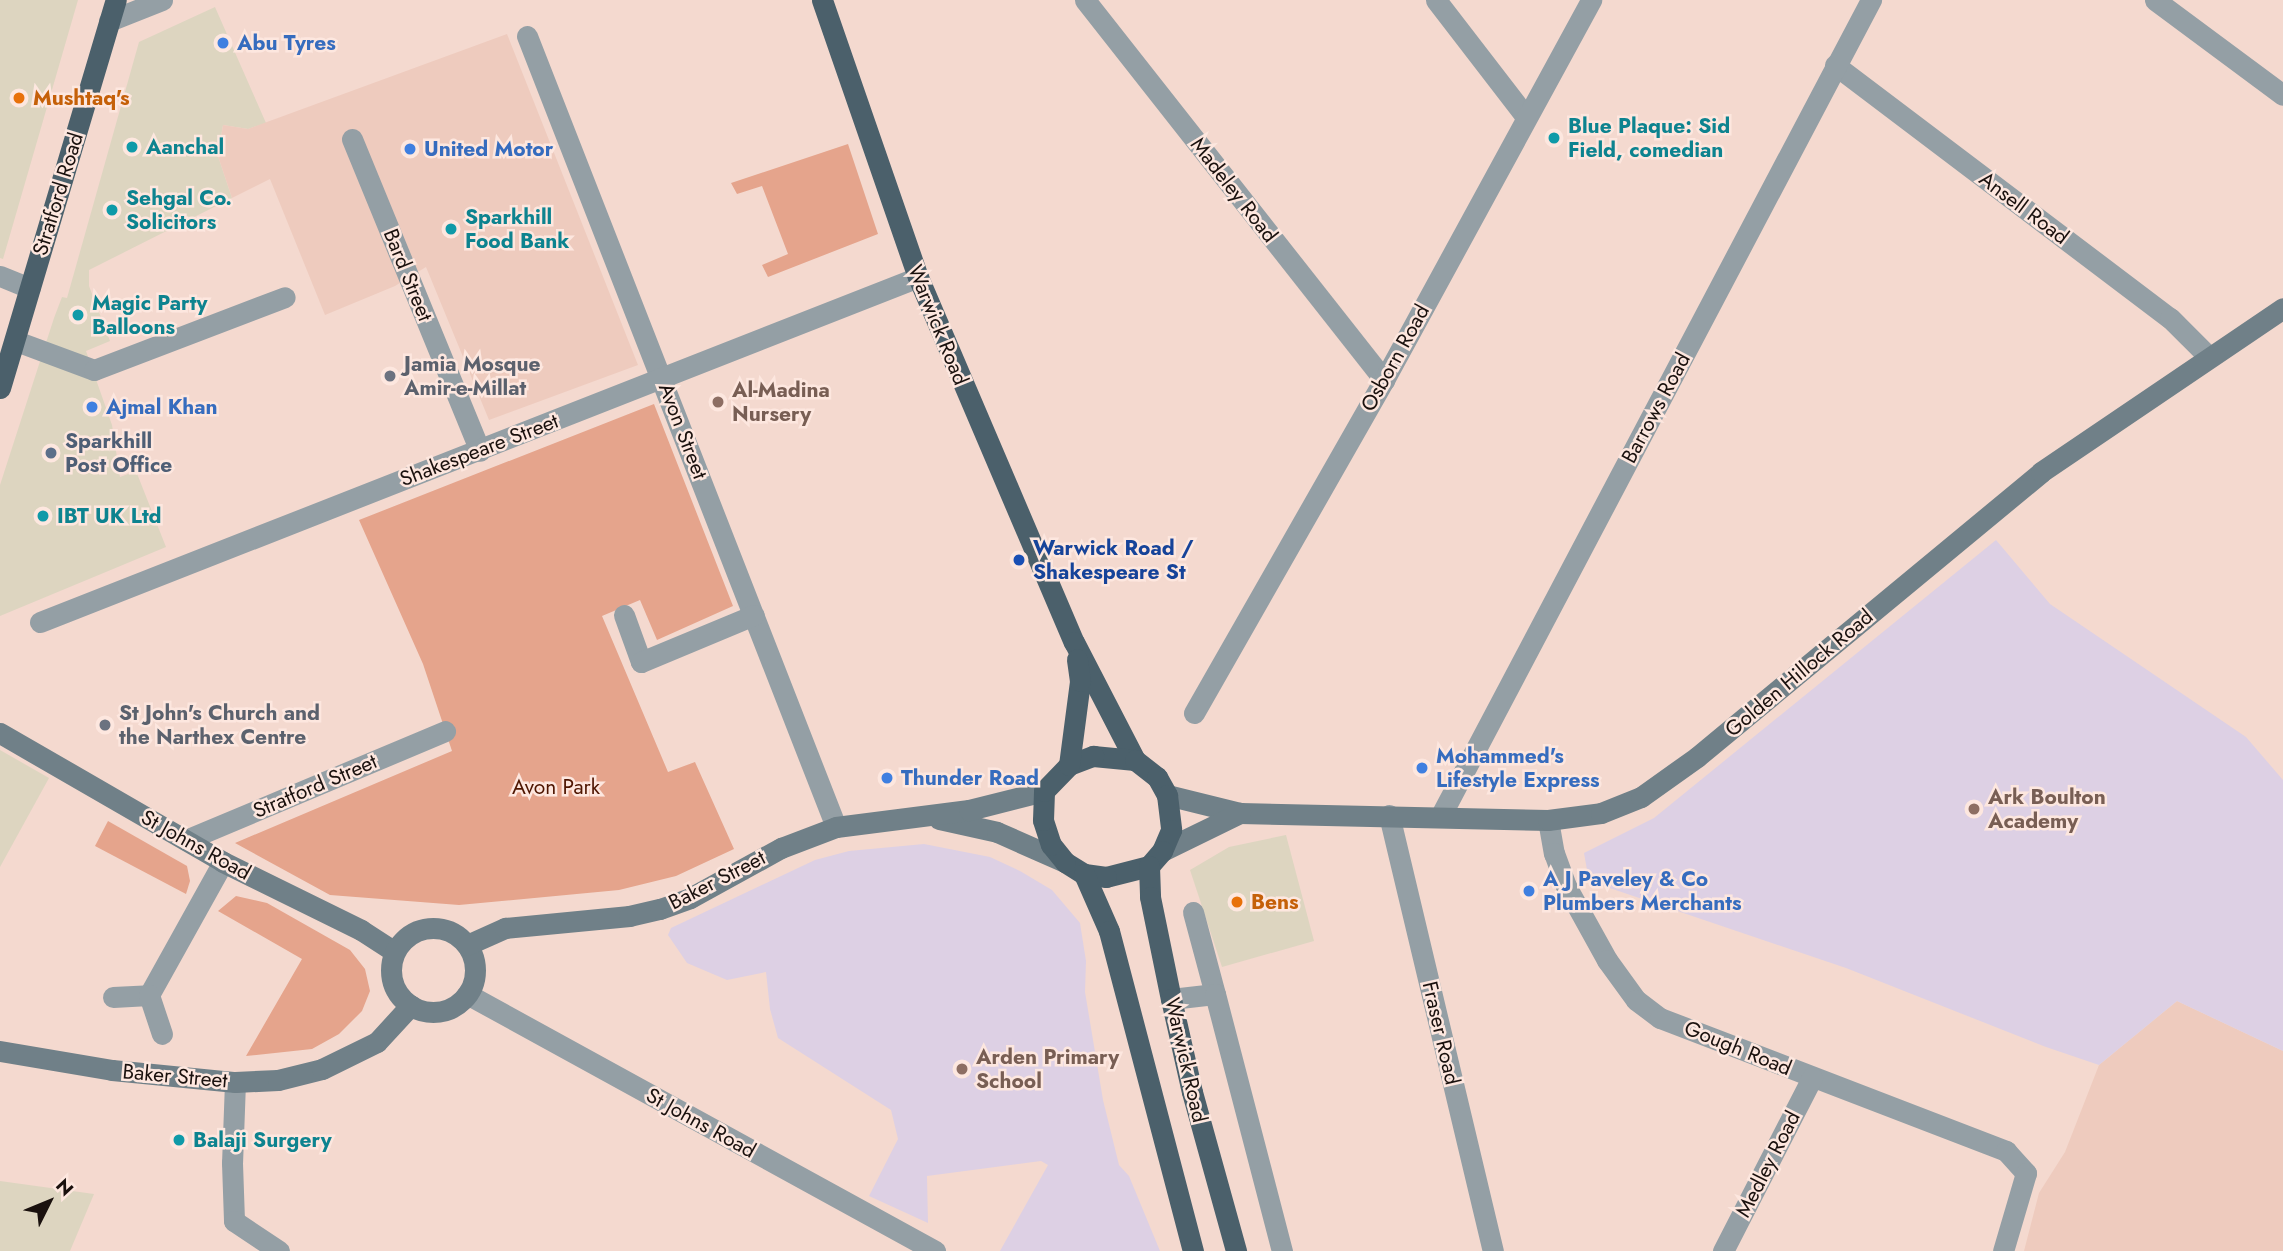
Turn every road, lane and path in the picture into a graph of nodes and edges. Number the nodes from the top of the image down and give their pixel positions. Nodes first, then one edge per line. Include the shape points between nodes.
1 (116, 0) edge
2 (162, 0) edge
3 (822, 0) edge
4 (1085, 0) edge
5 (1436, 0) edge
6 (1591, 0) edge
7 (1871, 0) edge
8 (2155, 0) edge
9 (109, 21) junction
10 (527, 36) dead end
11 (1835, 65) junction
12 (2283, 95) edge
13 (1526, 117) junction
14 (352, 139) dead end
15 (0, 276) edge
16 (918, 277) junction
17 (30, 288) junction
18 (285, 297) dead end
19 (2283, 308) edge
20 (16, 341) junction
21 (2208, 356) junction
22 (662, 377) junction
23 (1384, 380) junction
24 (0, 388) edge
25 (480, 451) junction
26 (624, 615) dead end
27 (754, 615) junction
28 (40, 622) dead end
29 (1074, 642) junction
30 (1194, 713) dead end
31 (444, 732) dead end
32 (0, 733) edge
33 (1135, 760) junction
34 (1069, 765) junction
35 (1044, 791) junction
36 (1167, 795) junction
37 (1240, 813) junction
38 (1388, 815) junction
39 (923, 816) junction
40 (1440, 817) junction
41 (1548, 820) junction
42 (836, 827) junction
43 (186, 840) junction
44 (1156, 858) junction
45 (223, 862) junction
46 (1065, 862) junction
47 (1084, 874) junction
48 (1194, 912) dead end
49 (467, 945) junction
50 (395, 952) junction
51 (467, 994) junction
52 (1215, 994) junction
53 (149, 995) junction
54 (113, 997) dead end
55 (1171, 999) junction
56 (411, 1005) junction
57 (162, 1034) dead end
58 (0, 1051) edge
59 (1812, 1078) junction
60 (235, 1082) junction
61 (279, 1251) edge
62 (935, 1251) edge
63 (1193, 1251) edge
64 (1236, 1251) edge
65 (1282, 1251) edge
66 (1493, 1251) edge
67 (1723, 1251) edge
68 (2003, 1251) edge

1 - 9 highway, Stratford Road
2 - 9 street
3 - 16 highway, Warwick Road
4 - 23 street, Madeley Road
5 - 13 street
6 - 13 street, Osborn Road
7 - 11 street, Barrows Road
8 - 12 street
9 - 17 highway, Stratford Road
10 - 22 street, Avon Street
11 - 21 street, Ansell Road via 2170,318
11 - 40 street, Barrows Road
13 - 23 street, Osborn Road
14 - 25 street, Bard Street
15 - 17 street
16 - 22 street, Shakespeare Street
16 - 29 highway, Warwick Road
17 - 20 highway, Stratford Road
18 - 20 street via 93,370
19 - 21 main road, Golden Hillock Road
20 - 24 highway, Stratford Road
21 - 41 main road, Golden Hillock Road via 2041,472 1708,749 1652,789 1601,813
22 - 25 street, Shakespeare Street
22 - 27 street, Avon Street
23 - 30 street, Osborn Road via 1226,635
25 - 28 street, Shakespeare Street
26 - 27 street via 641,662
27 - 42 street, Avon Street
29 - 33 highway, Warwick Road
29 - 34 highway, Warwick Road via 1080,681
31 - 43 street, Stratford Street
32 - 43 main road, St Johns Road
33 - 34 highway via 1093,756
33 - 36 highway via 1157,777
34 - 35 highway
35 - 39 main road, Baker Street
35 - 46 highway via 1043,820 1051,845
36 - 37 main road, Golden Hillock Road
36 - 44 highway via 1171,830
37 - 38 main road, Golden Hillock Road
37 - 44 main road, Golden Hillock Road
38 - 40 main road, Golden Hillock Road
38 - 66 street, Fraser Road
39 - 42 main road, Baker Street
39 - 46 main road, Baker Street via 997,832
40 - 41 main road, Golden Hillock Road
41 - 59 street, Gough Road via 1566,886 1607,960 1636,1000 1660,1018
42 - 49 main road, Baker Street via 781,848 690,898 660,909 505,928
43 - 45 main road, St Johns Road
44 - 47 highway via 1106,877
44 - 55 highway, Warwick Road via 1150,897
45 - 50 main road, St Johns Road
45 - 53 street
46 - 47 highway
47 - 63 highway, Warwick Road via 1110,931
48 - 52 street
49 - 50 main road via 457,935 429,928 404,940
49 - 51 main road via 475,970
50 - 56 main road via 391,963 395,987
51 - 56 main road via 447,1009 423,1010
51 - 62 street, St Johns Road
52 - 55 street
52 - 65 street
53 - 54 street
53 - 57 street
55 - 64 highway, Warwick Road
56 - 60 main road, Baker Street via 377,1042 321,1069 278,1080
58 - 60 main road, Baker Street via 112,1070
59 - 67 street, Medley Road
59 - 68 street, Gough Road via 2006,1152 2026,1172
60 - 61 street via 234,1221

